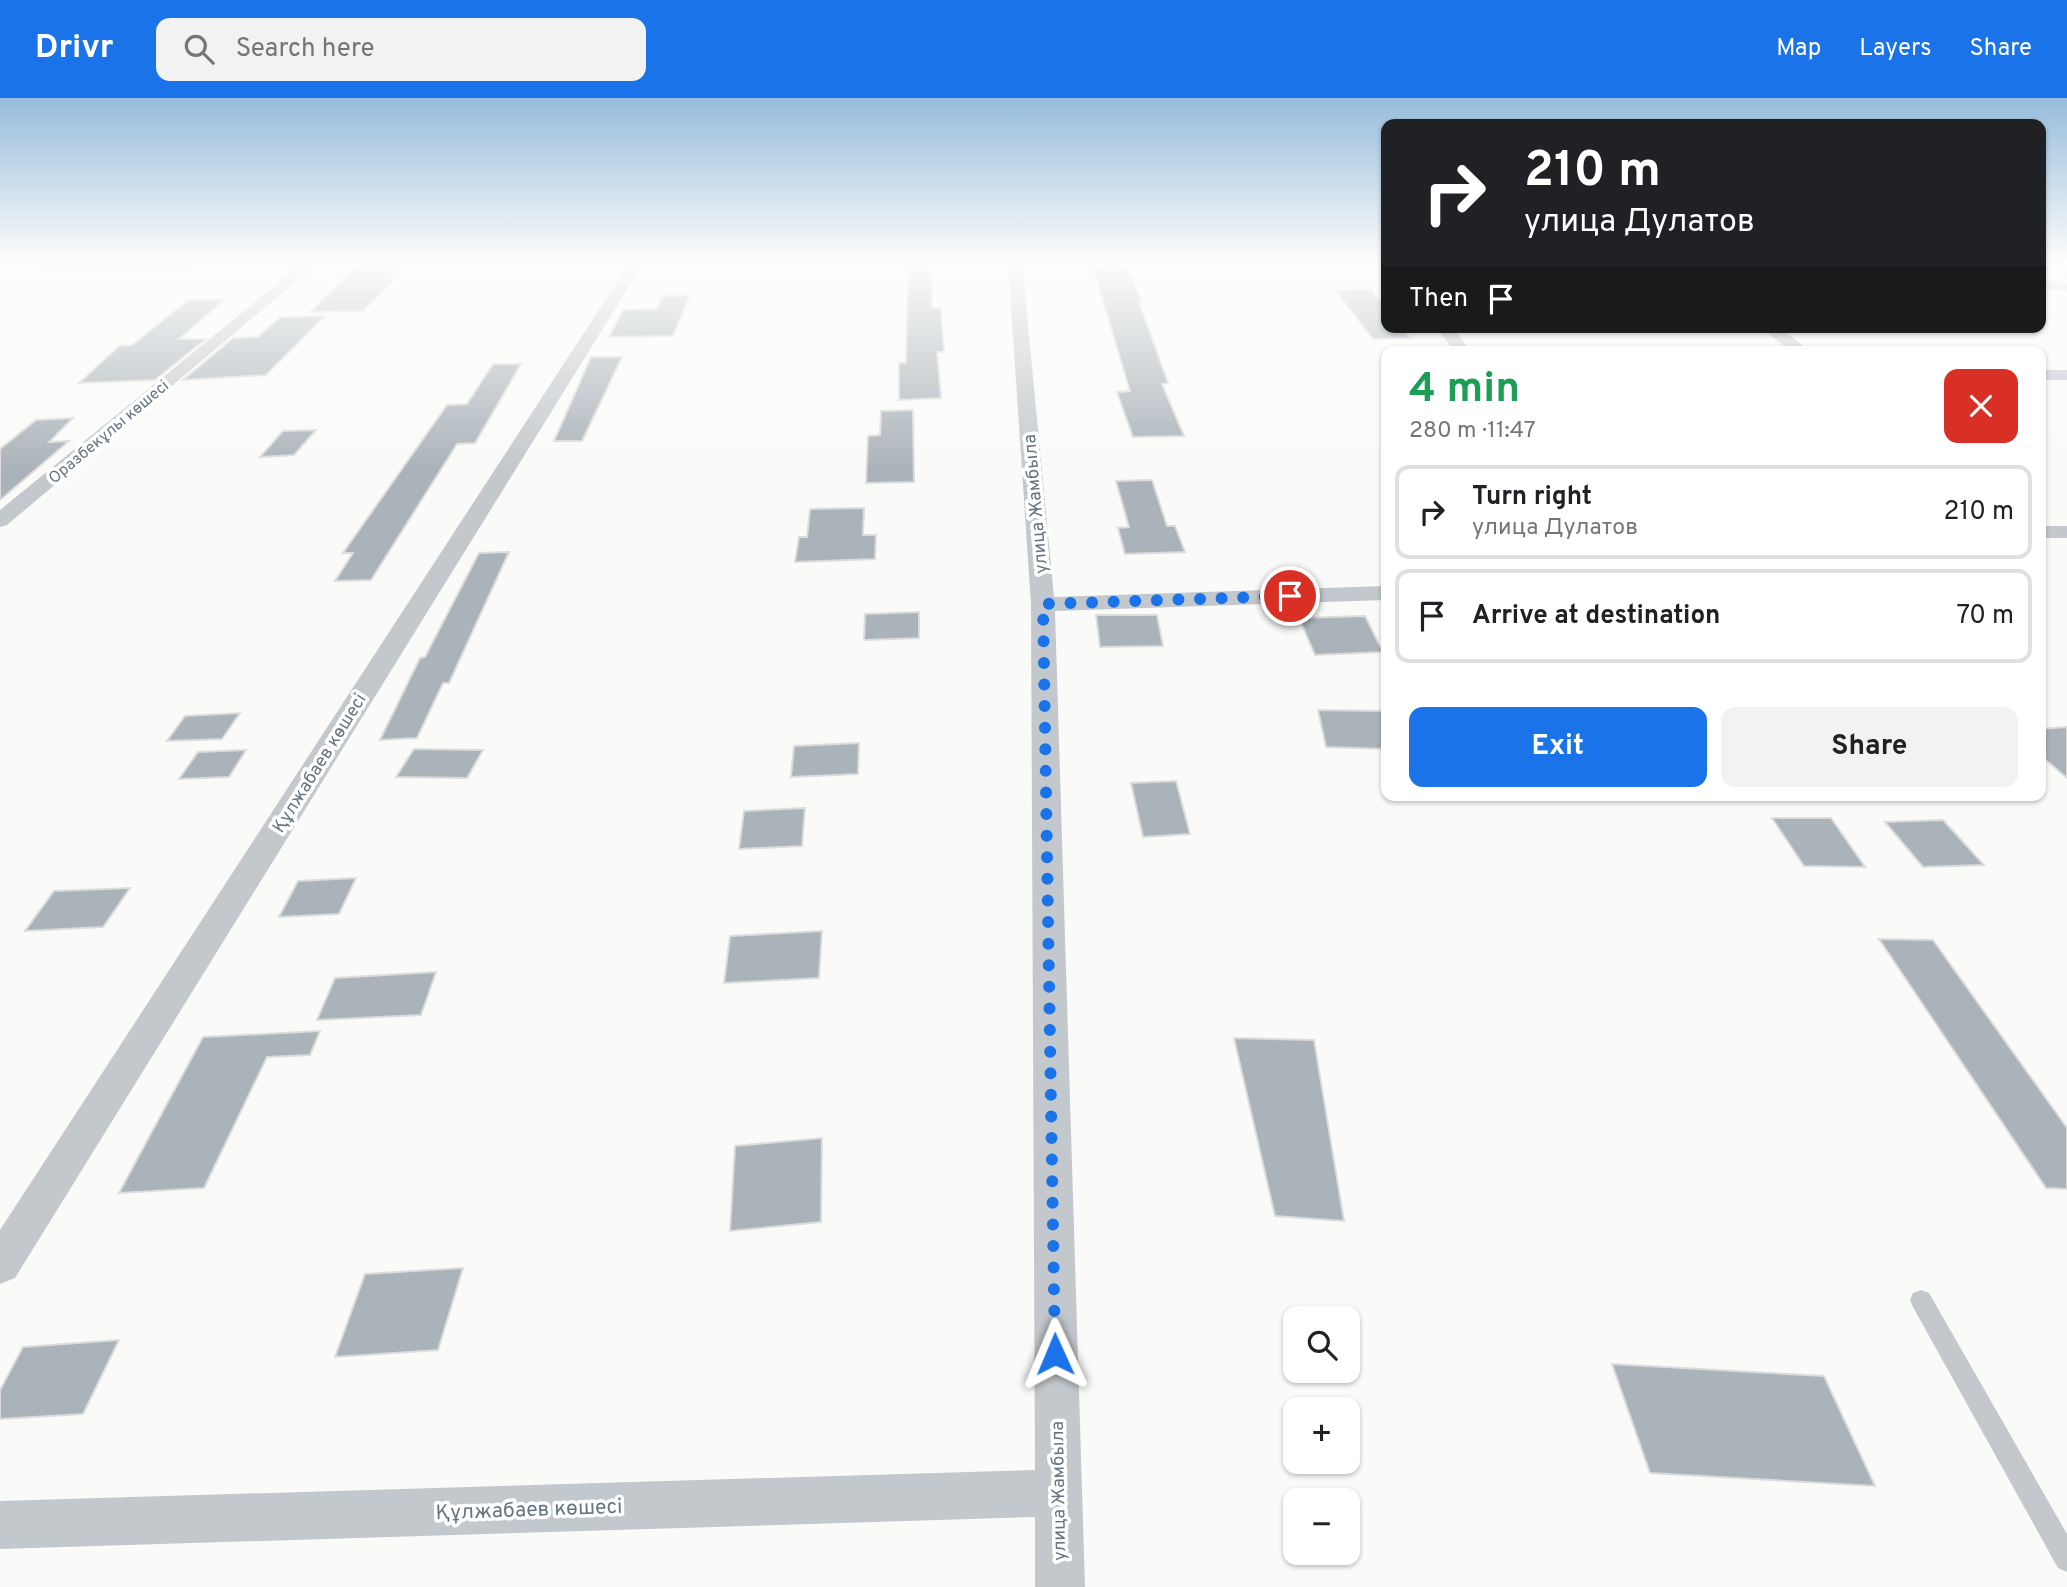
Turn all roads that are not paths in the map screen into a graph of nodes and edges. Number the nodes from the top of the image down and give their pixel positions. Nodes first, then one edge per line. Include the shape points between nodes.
1 (229, 331) edge
2 (593, 331) edge
3 (1021, 331) edge
4 (1776, 333) edge
5 (1795, 346) edge
6 (2046, 375) edge
7 (2067, 375) edge
8 (0, 521) edge
9 (2046, 532) edge
10 (2067, 532) edge
11 (1381, 593) edge
12 (1043, 604) junction
13 (0, 1265) edge
14 (1921, 1300) dead end
15 (1058, 1493) junction
16 (0, 1525) edge
17 (2067, 1559) edge
18 (1060, 1587) edge

1 - 8 street, Оразбекұлы көшесі
2 - 13 street, Құлжабаев көшесі
3 - 12 street, улица Жамбыла
4 - 5 street
6 - 7 street
9 - 10 street
11 - 12 street
12 - 15 street, улица Жамбыла
14 - 17 lane
15 - 16 street, Құлжабаев көшесі
15 - 18 street, улица Жамбыла

